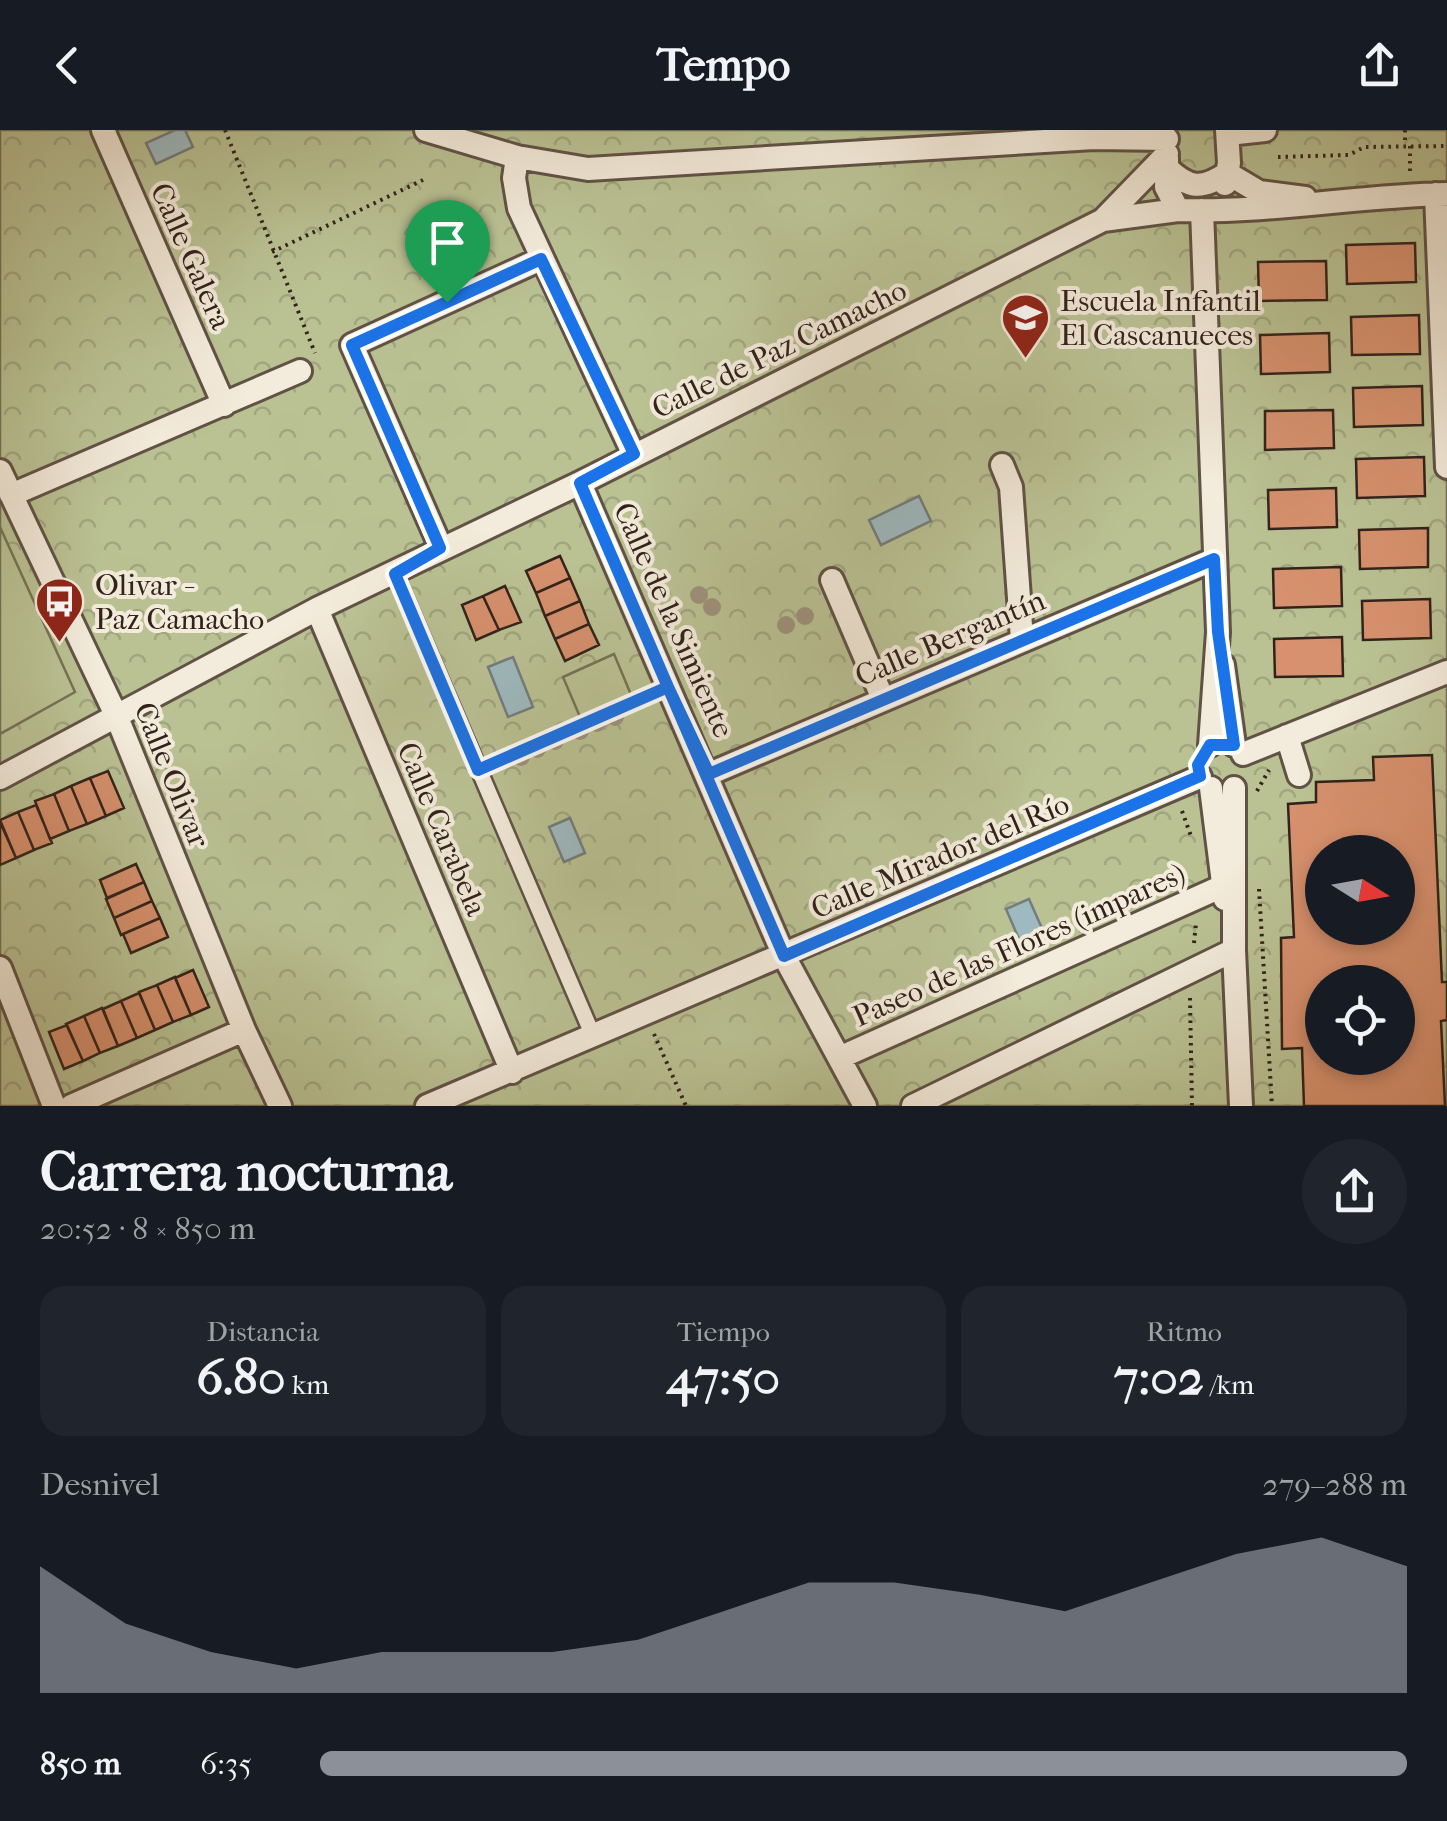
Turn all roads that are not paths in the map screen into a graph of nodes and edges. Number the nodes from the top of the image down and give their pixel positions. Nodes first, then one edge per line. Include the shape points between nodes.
1 (103, 130) edge
2 (426, 130) edge
3 (1265, 130) edge
4 (1228, 132) edge
5 (468, 136) edge
6 (1168, 148) edge
7 (517, 157) junction
8 (1227, 173) junction
9 (1441, 194) edge
10 (1328, 200) junction
11 (1190, 210) junction
12 (1103, 220) junction
13 (541, 259) junction
14 (300, 371) road end
15 (224, 405) junction
16 (634, 454) junction
17 (1002, 465) dead end
18 (1447, 466) edge
19 (0, 471) edge
20 (580, 483) junction
21 (11, 496) junction
22 (440, 548) junction
23 (1214, 559) junction
24 (395, 574) junction
25 (832, 580) dead end
26 (317, 608) junction
27 (1218, 632) junction
28 (1022, 640) junction
29 (1447, 672) edge
30 (883, 699) junction
31 (116, 715) junction
32 (1287, 736) junction
33 (1210, 745) junction
34 (1247, 748) junction
35 (709, 774) junction
36 (1300, 775) dead end
37 (0, 778) edge
38 (1225, 787) junction
39 (1223, 886) junction
40 (1234, 948) junction
41 (784, 956) junction
42 (0, 968) edge
43 (244, 1030) junction
44 (594, 1038) junction
45 (840, 1058) junction
46 (512, 1072) junction
47 (54, 1106) edge
48 (72, 1106) edge
49 (280, 1106) edge
50 (427, 1106) edge
51 (866, 1106) edge
52 (913, 1106) edge
53 (1241, 1106) edge

1 - 15 street, Calle Galera
2 - 5 street
3 - 4 street
4 - 8 street
5 - 7 street
6 - 7 street via 1094,138 632,169
6 - 8 street via 1182,184 1213,183
6 - 11 street via 1166,187
6 - 12 street, Calle de Paz Camacho
7 - 13 street via 519,208
8 - 10 street via 1259,192
8 - 11 street via 1215,205
9 - 10 street
9 - 18 street
10 - 11 street, Calle de Paz Camacho via 1282,210
11 - 12 street, Calle de Paz Camacho
11 - 23 street
12 - 16 street, Calle de Paz Camacho
13 - 16 street
13 - 22 street via 352,345
14 - 15 street
15 - 21 street
16 - 20 street, Calle de Paz Camacho
17 - 28 street via 1011,488
19 - 21 street, Calle Olivar
20 - 22 street, Calle de Paz Camacho
20 - 35 street, Calle de la Simiente
21 - 31 street, Calle Olivar
22 - 24 street, Calle de Paz Camacho
23 - 27 street
23 - 28 street, Calle Bergantín
24 - 26 street, Calle de Paz Camacho
24 - 44 street
25 - 30 street
26 - 31 street, Calle de Paz Camacho
26 - 46 street, Calle Carabela
27 - 33 street
27 - 34 street
28 - 30 street, Calle Bergantín
29 - 32 street
30 - 35 street, Calle Bergantín
31 - 37 street, Calle de Paz Camacho
31 - 43 street, Calle Olivar
32 - 34 street
32 - 36 street
33 - 34 street
33 - 38 street via 1198,765
34 - 38 street via 1243,779
35 - 41 street, Calle de la Simiente
38 - 39 street
38 - 40 street
38 - 41 street, Calle Mirador del Río via 1174,788
39 - 40 street
39 - 45 street, Paseo de las Flores (impares)
40 - 52 street
40 - 53 street
41 - 44 street, Calle Mirador del Río
41 - 45 street, Calle de la Simiente
42 - 47 street
43 - 48 street
43 - 49 street, Calle Olivar
44 - 46 street, Calle Mirador del Río
45 - 51 street, Calle de la Simiente
46 - 50 street, Calle Mirador del Río

